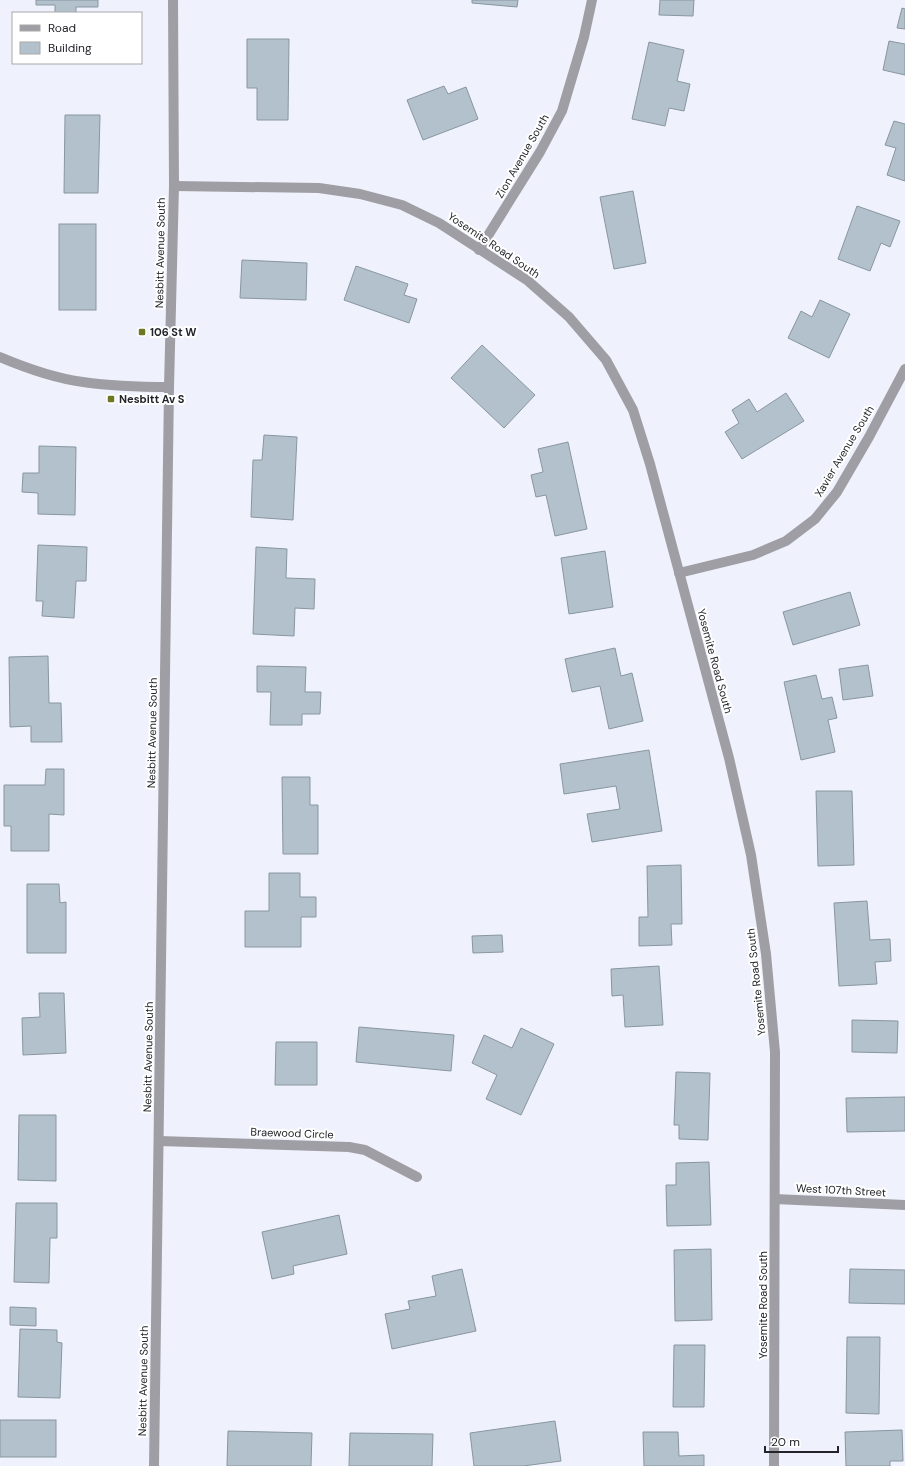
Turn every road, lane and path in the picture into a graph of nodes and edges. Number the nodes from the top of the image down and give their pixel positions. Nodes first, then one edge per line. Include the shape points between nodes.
1 (173, 0) edge
2 (592, 0) edge
3 (174, 186) junction
4 (479, 250) junction
5 (0, 357) edge
6 (905, 369) edge
7 (170, 386) junction
8 (679, 573) junction
9 (158, 1140) junction
10 (417, 1177) dead end
11 (775, 1199) junction
12 (905, 1206) edge
13 (154, 1466) edge
14 (774, 1466) edge

1 - 3 street, Nesbitt Avenue South
2 - 4 street, Zion Avenue South via 562,110 540,152
3 - 4 street, Yosemite Road South via 319,188 360,194 402,205 439,223
3 - 7 street, Nesbitt Avenue South
4 - 8 street, Yosemite Road South via 527,280 569,317 606,360 633,410
5 - 7 street via 31,370 82,382
6 - 8 street, Xavier Avenue South via 837,492 815,519 786,541 753,555
7 - 9 street, Nesbitt Avenue South
8 - 11 street, Yosemite Road South via 729,758 751,855 766,954 775,1052
9 - 10 street, Braewood Circle via 349,1147 365,1150
9 - 13 street, Nesbitt Avenue South
11 - 12 street, West 107th Street
11 - 14 street, Yosemite Road South

